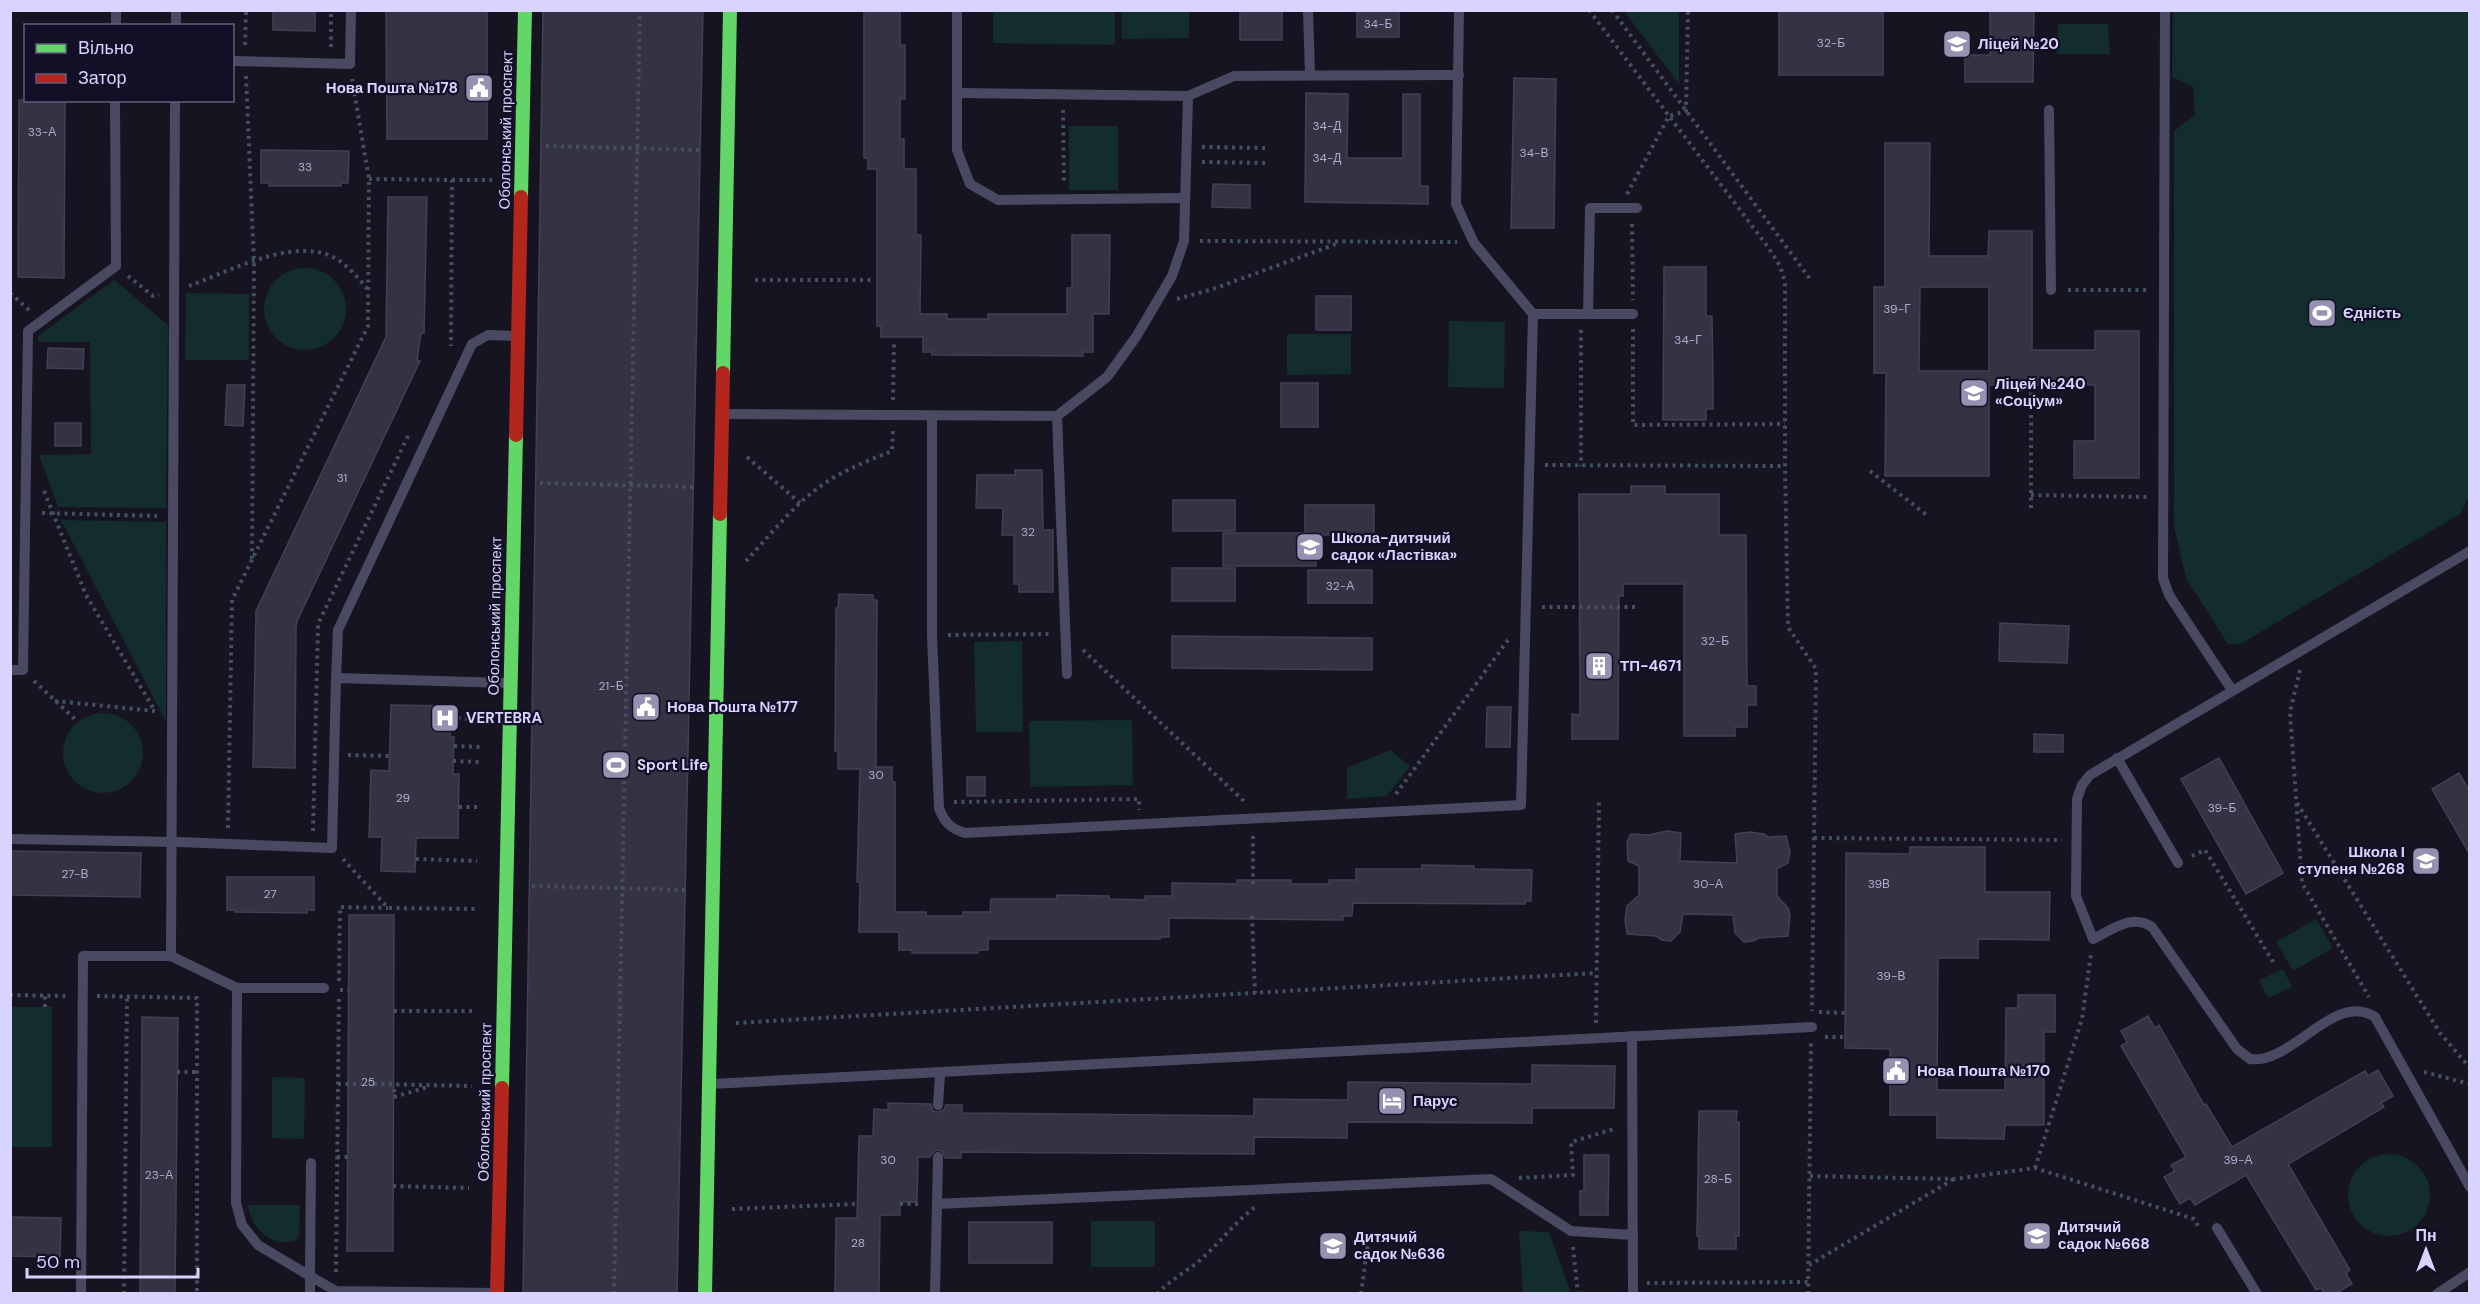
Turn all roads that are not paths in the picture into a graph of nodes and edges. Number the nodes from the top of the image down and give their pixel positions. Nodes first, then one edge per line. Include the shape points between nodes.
1 (351, 10) edge
2 (525, 10) edge
3 (730, 10) edge
4 (957, 10) edge
5 (1308, 10) edge
6 (1459, 10) edge
7 (2165, 10) edge
8 (234, 61) edge
9 (1310, 75) junction
10 (1459, 75) junction
11 (957, 93) junction
12 (1188, 96) junction
13 (115, 102) edge
14 (175, 102) edge
15 (2049, 110) dead end
16 (1185, 198) junction
17 (1634, 208) road end
18 (2051, 290) road end
19 (1533, 314) junction
20 (1585, 314) junction
21 (1633, 314) road end
22 (517, 336) junction
23 (722, 414) junction
24 (932, 416) junction
25 (1057, 416) junction
26 (2469, 551) edge
27 (10, 670) edge
28 (1067, 674) dead end
29 (336, 678) junction
30 (510, 683) junction
31 (2232, 690) junction
32 (2117, 758) junction
33 (10, 839) edge
34 (171, 842) junction
35 (2178, 863) road end
36 (171, 956) junction
37 (237, 988) junction
38 (324, 988) dead end
39 (1812, 1032) road end
40 (1632, 1036) junction
41 (940, 1074) junction
42 (710, 1084) junction
43 (938, 1104) dead end
44 (938, 1157) dead end
45 (311, 1164) dead end
46 (2469, 1187) edge
47 (937, 1204) junction
48 (2217, 1228) dead end
49 (1633, 1235) junction
50 (2469, 1272) edge
51 (310, 1276) junction
52 (81, 1293) edge
53 (310, 1293) edge
54 (497, 1293) edge
55 (705, 1293) edge
56 (936, 1293) edge
57 (1633, 1293) edge
58 (2257, 1293) edge
59 (2437, 1293) edge

1 - 8 lane via 350,64
2 - 22 main road, Оболонський проспект
3 - 23 main road
4 - 11 lane
5 - 9 lane
6 - 10 lane
7 - 31 lane via 2163,578 2169,596
9 - 10 lane
9 - 12 lane via 1234,76
10 - 19 lane via 1456,204 1474,243
11 - 12 lane
11 - 16 lane via 957,150 970,184 998,200
12 - 16 lane
13 - 27 lane via 116,266 28,331 23,670
14 - 34 lane
15 - 18 lane
16 - 25 lane via 1184,241 1172,276 1156,305 1107,377
17 - 20 lane via 1590,208
19 - 20 lane
19 - 24 lane via 1521,805 965,833 954,830 939,808 932,635
20 - 21 lane
22 - 29 lane via 488,335 472,344 338,630
22 - 30 main road, Оболонський проспект
23 - 24 lane
23 - 42 main road
24 - 25 lane
25 - 28 lane
26 - 31 lane
29 - 30 lane
29 - 34 lane via 332,848
30 - 54 main road, Оболонський проспект
31 - 32 lane
32 - 35 lane
32 - 46 lane via 2090,775 2077,799 2076,896 2093,939 2128,921 2137,920 2152,927 2238,1049 2250,1059 2267,1059 2345,1012 2361,1010 2375,1017
33 - 34 lane
34 - 36 lane
36 - 37 lane
36 - 52 lane via 83,956
37 - 38 lane
37 - 51 lane via 236,1203 242,1225 258,1245
39 - 40 lane
40 - 41 lane
40 - 49 lane
41 - 42 lane
41 - 43 lane
42 - 55 main road
44 - 47 lane
45 - 51 lane
47 - 49 lane via 1491,1179 1571,1231
47 - 56 lane
48 - 58 lane
49 - 57 lane
50 - 59 lane
51 - 53 lane
51 - 54 lane via 336,1291

